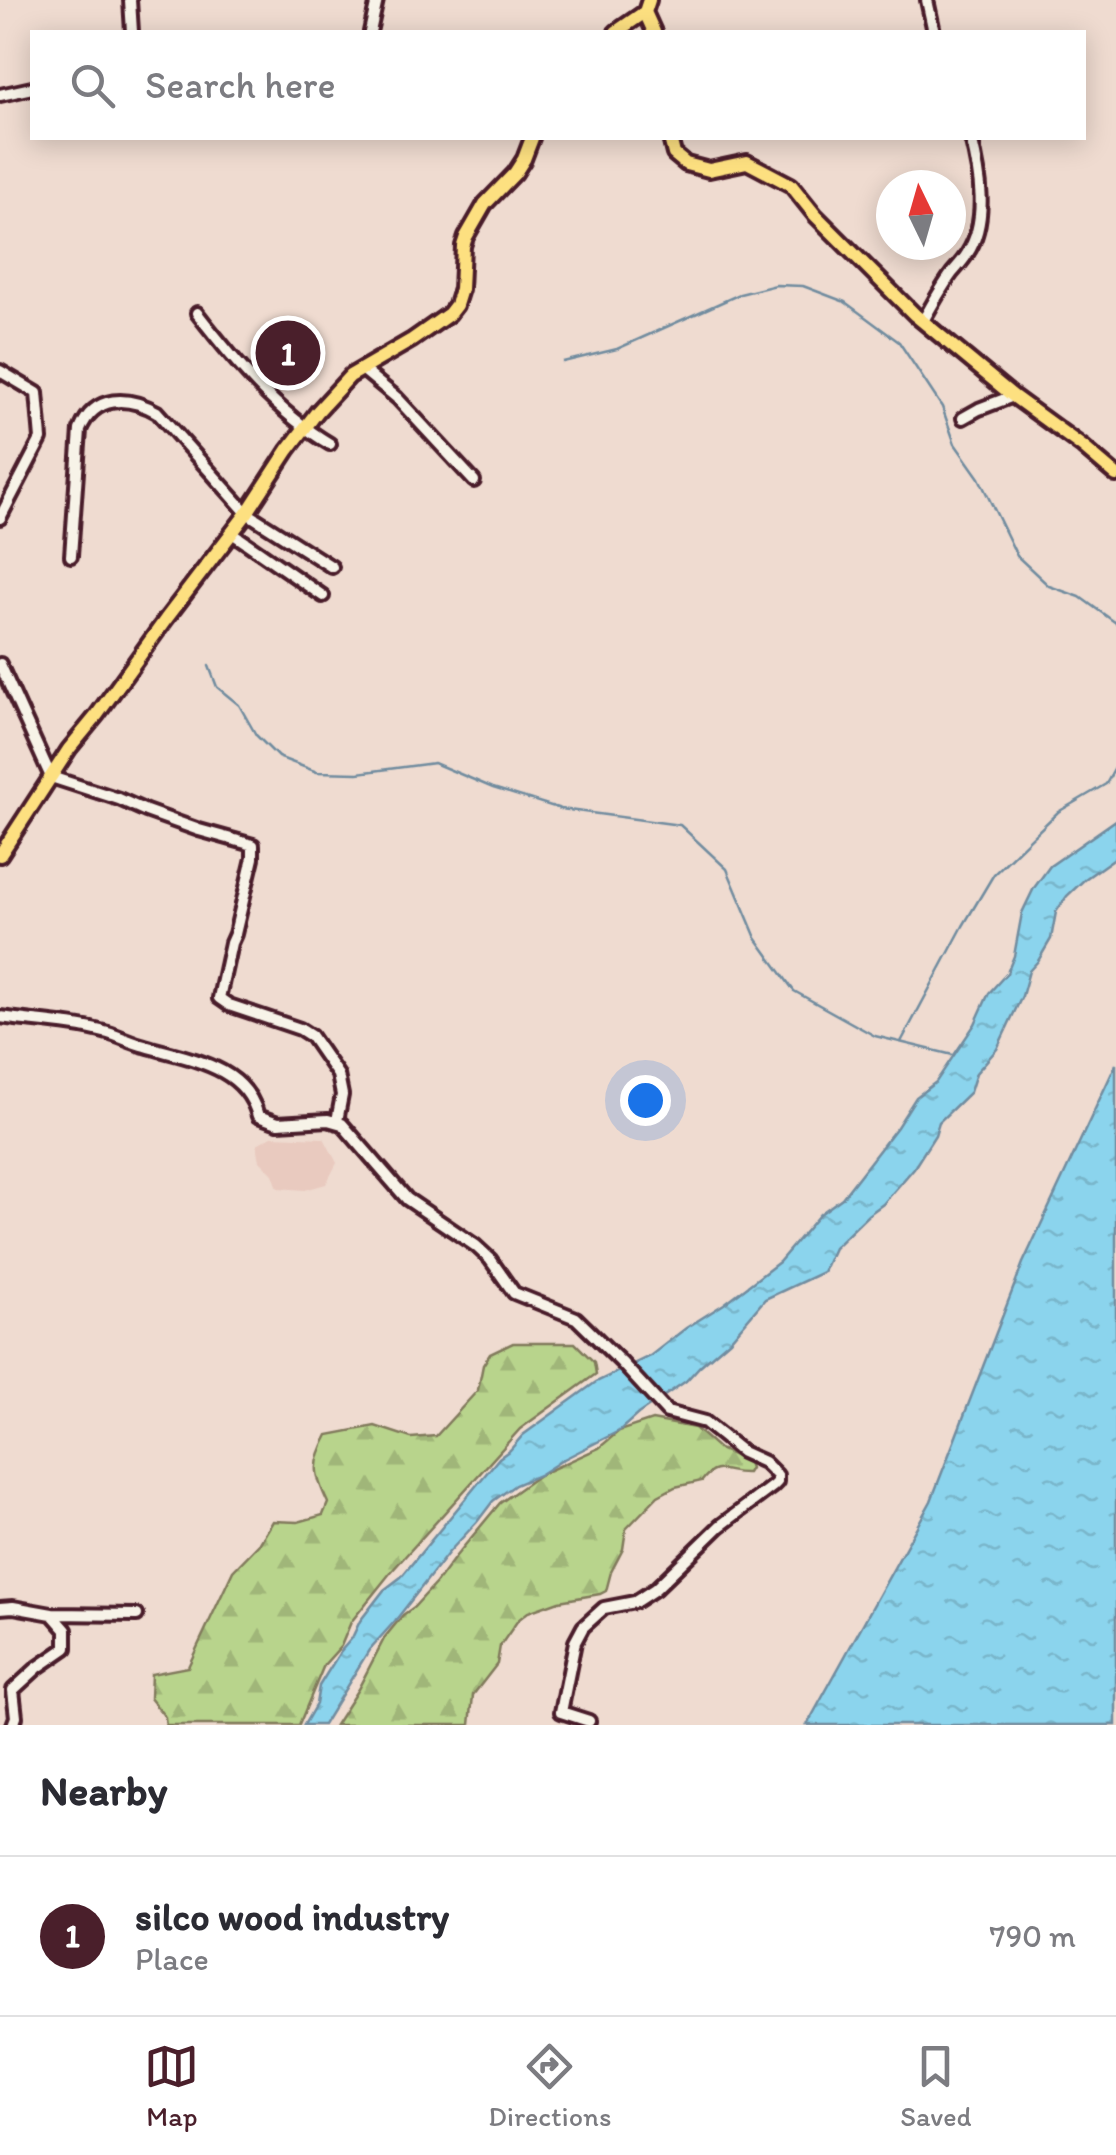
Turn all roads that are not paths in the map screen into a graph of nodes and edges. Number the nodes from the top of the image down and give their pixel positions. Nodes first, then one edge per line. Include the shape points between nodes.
1 (130, 0) edge
2 (378, 0) edge
3 (928, 0) edge
4 (647, 6) edge
5 (132, 30) edge
6 (370, 30) edge
7 (618, 30) edge
8 (934, 30) edge
9 (30, 88) edge
10 (0, 95) edge
11 (531, 140) edge
12 (670, 140) edge
13 (972, 140) edge
14 (198, 313) dead end
15 (923, 321) junction
16 (362, 369) junction
17 (0, 371) edge
18 (1013, 396) junction
19 (963, 418) dead end
20 (304, 429) junction
21 (330, 444) dead end
22 (1116, 475) edge
23 (474, 481) dead end
24 (247, 513) junction
25 (0, 518) edge
26 (232, 534) junction
27 (71, 556) dead end
28 (332, 567) dead end
29 (323, 596) dead end
30 (0, 664) edge
31 (51, 777) junction
32 (0, 855) edge
33 (0, 1017) edge
34 (337, 1121) junction
35 (0, 1608) edge
36 (52, 1614) junction
37 (138, 1615) dead end
38 (589, 1721) dead end
39 (13, 1725) edge

1 - 5 street
2 - 6 street
3 - 8 street
4 - 7 main road
9 - 10 street
11 - 16 main road via 466,238 456,306
12 - 15 main road via 686,164 710,170 747,162 792,185
13 - 15 street via 982,198 975,236
14 - 20 street
15 - 18 main road
16 - 20 main road
16 - 23 street
17 - 25 street via 37,392 41,439
18 - 19 street
18 - 22 main road
20 - 21 street
20 - 24 main road
24 - 26 main road
24 - 27 street via 157,412 118,400 93,411 80,430
24 - 28 street
26 - 29 street
26 - 31 main road
30 - 31 street
31 - 32 main road
31 - 34 street via 253,844 220,998 311,1036 338,1075
33 - 34 street via 106,1033 200,1061 254,1098 258,1116 278,1123
34 - 38 street via 407,1199 490,1259 514,1293 576,1318 673,1414 705,1422 777,1475 777,1482 654,1589 635,1602 604,1608 583,1627 562,1712
35 - 36 street
36 - 37 street
36 - 39 street via 66,1630 66,1648 12,1690

